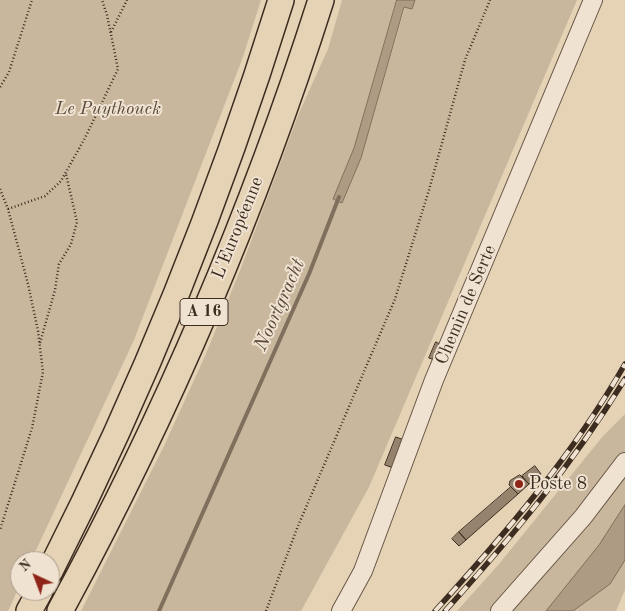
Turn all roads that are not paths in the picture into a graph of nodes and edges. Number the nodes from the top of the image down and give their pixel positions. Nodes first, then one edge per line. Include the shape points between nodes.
1 (281, 0) edge
2 (321, 0) edge
3 (593, 0) edge
4 (625, 462) edge
5 (60, 551) edge
6 (60, 611) edge
7 (341, 611) edge
8 (500, 611) edge

1 - 5 highway, L'Européenne / A 16 via 224,172 179,288 125,415
2 - 6 highway, L'Européenne / A 16 via 265,160 204,314 124,487
3 - 7 street, Chemin de Serte via 434,380 363,571
4 - 8 street via 583,517

